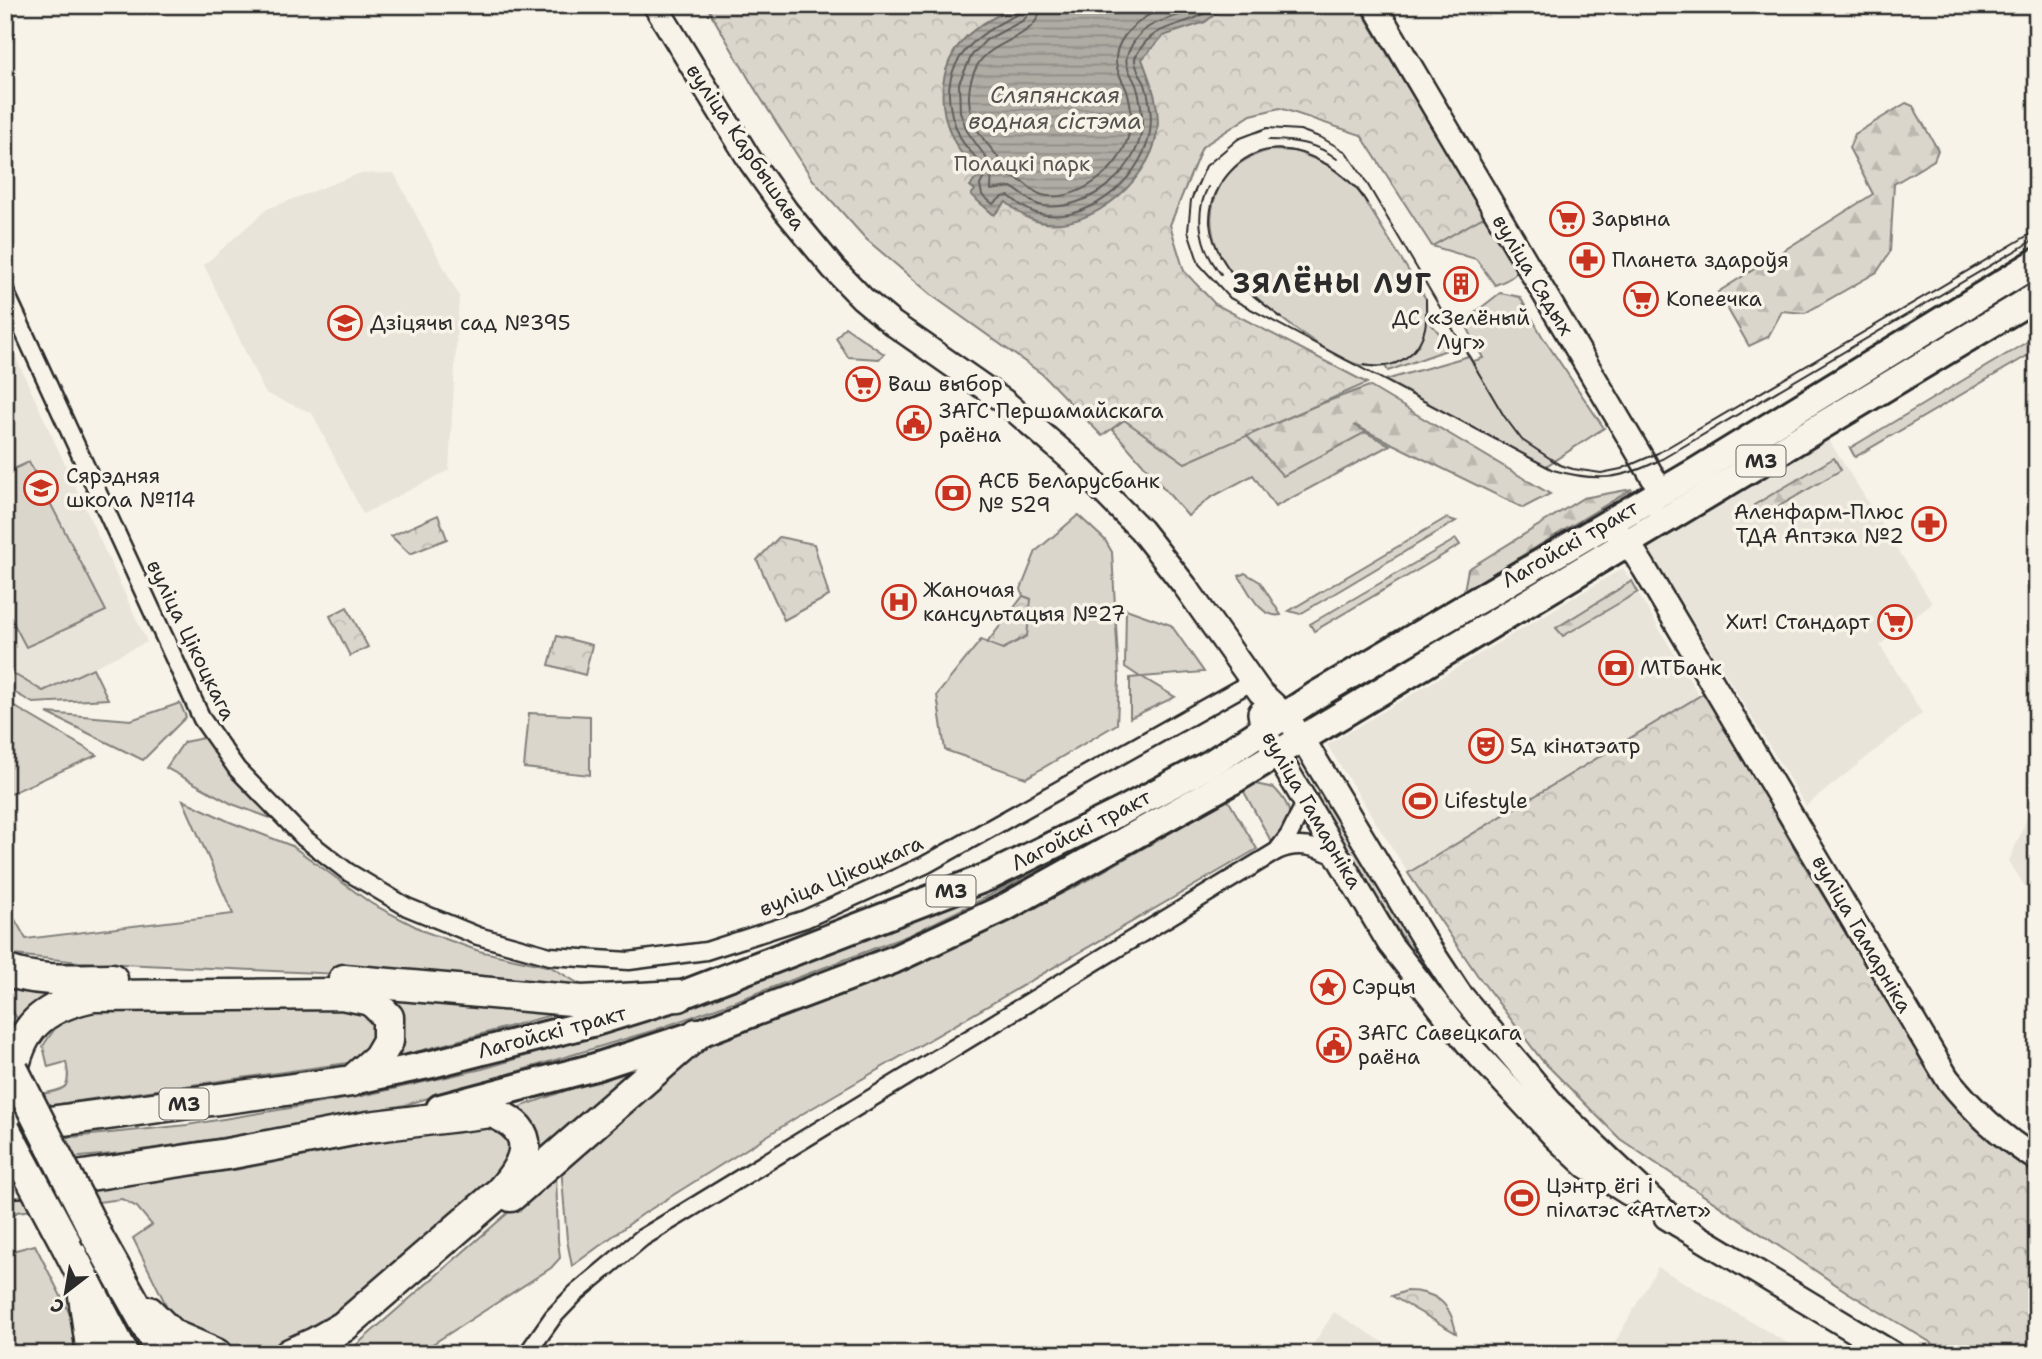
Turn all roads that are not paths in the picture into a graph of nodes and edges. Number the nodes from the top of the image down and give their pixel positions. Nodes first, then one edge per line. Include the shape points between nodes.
1 (655, 5) edge
2 (1374, 5) edge
3 (2034, 265) edge
4 (5, 291) edge
5 (2037, 296) edge
6 (1661, 491) junction
7 (1600, 526) junction
8 (1627, 541) junction
9 (1256, 687) junction
10 (1274, 722) junction
11 (1302, 738) junction
12 (1277, 754) junction
13 (1305, 803) junction
14 (1277, 851) junction
15 (1337, 857) junction
16 (1424, 940) junction
17 (1401, 958) junction
18 (5, 970) edge
19 (679, 996) junction
20 (696, 1034) junction
21 (9, 1064) edge
22 (352, 1081) junction
23 (368, 1127) junction
24 (9, 1129) edge
25 (2037, 1159) edge
26 (5, 1182) edge
27 (1678, 1224) junction
28 (78, 1268) junction
29 (128, 1289) junction
30 (92, 1354) edge
31 (123, 1354) edge
32 (163, 1354) edge
33 (216, 1354) edge
34 (290, 1354) edge
35 (332, 1354) edge
36 (527, 1354) edge
37 (1893, 1354) edge

1 - 9 main road, вуліца Карбышава via 751,162 833,268 892,323 1005,402 1073,461 1141,530
2 - 6 main road, вуліца Сядых
3 - 6 main road, Лагойскі тракт / М3
4 - 9 street, вуліца Цікоцкага via 202,719 237,769 304,838 348,872 407,907 478,936 550,956 629,961 706,951 805,919 925,865
5 - 8 main road, Лагойскі тракт / М3
6 - 7 main road, Лагойскі тракт / М3
6 - 8 main road via 1637,519
7 - 8 main road via 1611,528
7 - 10 main road, Лагойскі тракт / М3
8 - 11 main road, Лагойскі тракт / М3
8 - 25 main road, вуліца Гамарніка via 1947,1078 1987,1123
9 - 10 main road, вуліца Гамарніка
10 - 11 main road, вуліца Гамарніка
10 - 12 main road, вуліца Гамарніка
10 - 19 main road, Лагойскі тракт / М3 via 1212,763 990,876
11 - 12 main road, Лагойскі тракт / М3
11 - 16 main road, вуліца Гамарніка
12 - 13 main road, вуліца Гамарніка
12 - 20 main road, Лагойскі тракт / М3 via 1006,907 893,960
13 - 14 street
13 - 15 main road, вуліца Гамарніка
14 - 15 street via 1306,845
14 - 36 street via 642,1238 552,1317
15 - 17 main road, вуліца Гамарніка
16 - 17 main road via 1417,961
16 - 27 main road, вуліца Гамарніка via 1459,993 1557,1109
17 - 27 main road, вуліца Гамарніка via 1469,1045 1554,1136 1586,1166
18 - 19 highway via 69,979 341,979 582,1000
19 - 22 main road, Лагойскі тракт / М3 via 592,1023
20 - 23 main road, Лагойскі тракт / М3 via 595,1067
20 - 35 highway
21 - 22 highway via 37,1021 51,1009 93,996 342,994 371,1000 388,1017 388,1041 378,1058
21 - 29 highway, bridge
22 - 24 highway, Лагойскі тракт / М3
23 - 26 highway, Лагойскі тракт / М3 via 57,1180
23 - 34 highway via 491,1112 516,1127 524,1142 524,1157 500,1192 343,1327
24 - 28 highway, bridge
27 - 37 main road, вуліца Гамарніка
28 - 30 highway
28 - 31 highway
29 - 32 highway
29 - 33 highway via 172,1335

